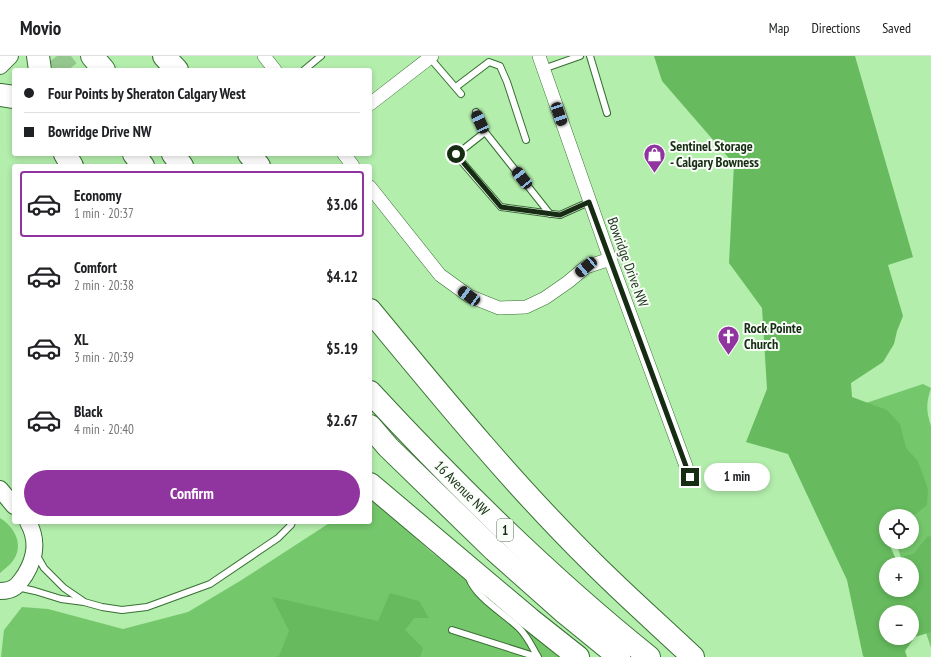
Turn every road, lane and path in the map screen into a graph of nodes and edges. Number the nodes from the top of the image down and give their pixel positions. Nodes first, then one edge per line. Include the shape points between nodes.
1 (10, 56) edge
2 (38, 56) edge
3 (92, 56) edge
4 (264, 56) edge
5 (321, 56) edge
6 (539, 56) edge
7 (580, 56) edge
8 (590, 56) edge
9 (431, 57) edge
10 (0, 66) edge
11 (40, 68) edge
12 (102, 68) edge
13 (273, 68) edge
14 (306, 68) edge
15 (543, 69) junction
16 (456, 87) junction
17 (461, 94) dead end
18 (0, 95) edge
19 (12, 96) edge
20 (372, 102) edge
21 (476, 112) dead end
22 (607, 113) dead end
23 (485, 132) junction
24 (526, 140) dead end
25 (251, 156) edge
26 (257, 164) edge
27 (372, 190) edge
28 (589, 202) junction
29 (550, 214) junction
30 (610, 259) junction
31 (372, 312) edge
32 (372, 394) edge
33 (372, 428) edge
34 (690, 477) dead end
35 (372, 486) edge
36 (0, 489) edge
37 (0, 502) edge
38 (12, 504) edge
39 (12, 506) edge
40 (29, 524) edge
41 (291, 524) edge
42 (34, 552) junction
43 (464, 563) junction
44 (6, 592) edge
45 (84, 602) junction
46 (452, 630) dead end
47 (538, 657) edge
48 (578, 657) edge
49 (619, 657) edge
50 (649, 657) edge
51 (693, 657) edge

1 - 10 street
2 - 11 highway
3 - 12 highway
4 - 13 street
5 - 14 lane
6 - 15 street, Bowridge Drive NW
7 - 15 lane
8 - 22 lane
9 - 16 lane
9 - 20 street
15 - 28 street, Bowridge Drive NW
16 - 17 lane
16 - 24 lane via 489,62 500,66
18 - 19 highway
21 - 23 lane
23 - 29 lane
23 - 29 lane via 456,154 501,207
25 - 26 highway
27 - 30 street via 440,275 469,296 499,308 526,307 545,298 586,267
28 - 29 lane via 560,215
28 - 30 street, Bowridge Drive NW
30 - 34 street, Bowridge Drive NW
31 - 51 highway via 470,430 549,517 592,562
32 - 50 highway, 16 Avenue NW / 1 via 463,490 503,528 567,588
33 - 49 highway, 16 Avenue NW / 1 via 494,550
35 - 43 highway
36 - 38 street
37 - 39 street
40 - 42 street via 35,543
41 - 45 lane via 278,538 210,584 147,608 122,610
42 - 44 street via 26,572
42 - 45 lane via 44,568 64,588
43 - 47 lane via 470,582 478,593 518,627
43 - 48 highway
44 - 45 lane via 35,591 61,599
46 - 47 lane

